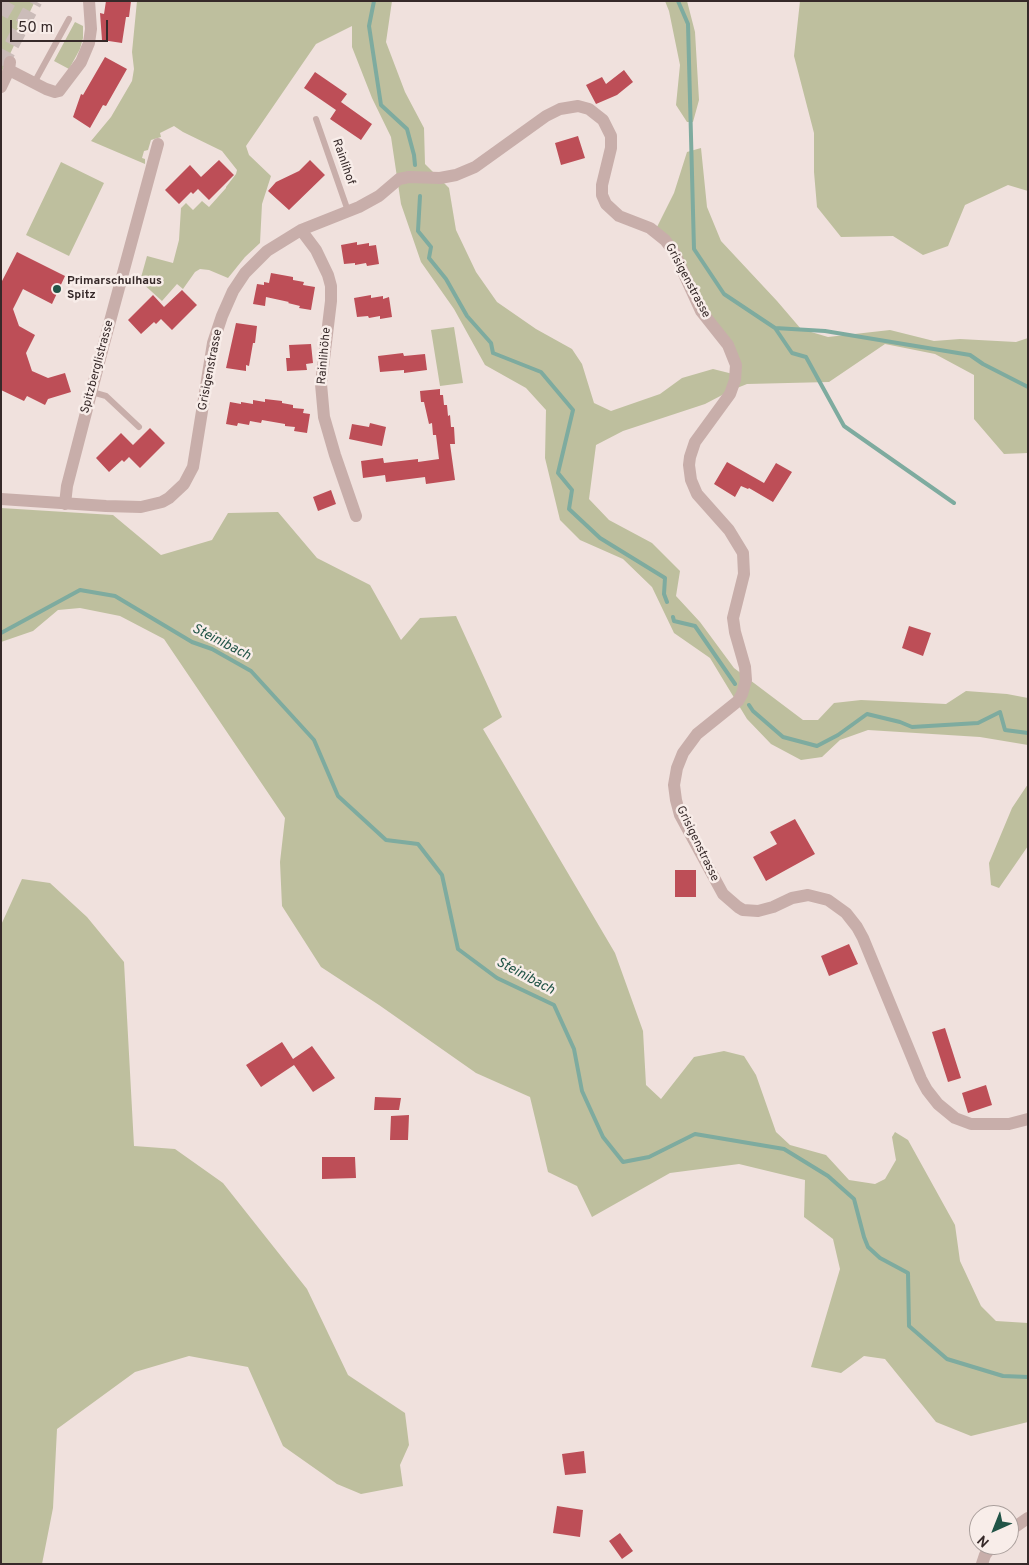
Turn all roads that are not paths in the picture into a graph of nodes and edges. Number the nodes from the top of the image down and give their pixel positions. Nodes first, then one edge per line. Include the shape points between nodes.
1 (89, 1) edge
2 (69, 19) dead end
3 (34, 83) junction
4 (1, 87) edge
5 (316, 119) dead end
6 (158, 144) dead end
7 (348, 212) junction
8 (301, 230) junction
9 (92, 392) junction
10 (139, 427) dead end
11 (1, 499) edge
12 (65, 504) junction
13 (356, 516) dead end
14 (1028, 1119) edge

1 - 3 street via 91,29 81,62 59,91
2 - 3 lane
3 - 4 street via 9,66
5 - 7 lane, Rainlihof
6 - 9 street, Spitzberglistrasse
7 - 8 street, Grisigenstrasse
7 - 14 street, Grisigenstrasse via 379,196 399,179 440,178 475,167 560,108 584,107 603,120 611,143 602,185 606,204 619,216 650,228 665,240 674,252 701,311 728,345 736,365 730,394 695,442 688,465 697,494 730,530 742,553 744,574 734,611 734,624 746,680 738,701 697,734 683,753 674,785 680,816 718,887 738,908 758,911 798,896 814,895 833,903 852,919 863,938 921,1078 938,1104 956,1118 971,1124 1009,1124
8 - 12 street, Grisigenstrasse via 267,250 233,291 213,343 193,467 177,491 162,502 141,507
8 - 13 street, Rainlihöhe via 316,250 331,286 321,384 327,426
9 - 10 lane via 106,396
9 - 12 street, Spitzberglistrasse
11 - 12 street, Grisigenstrasse

